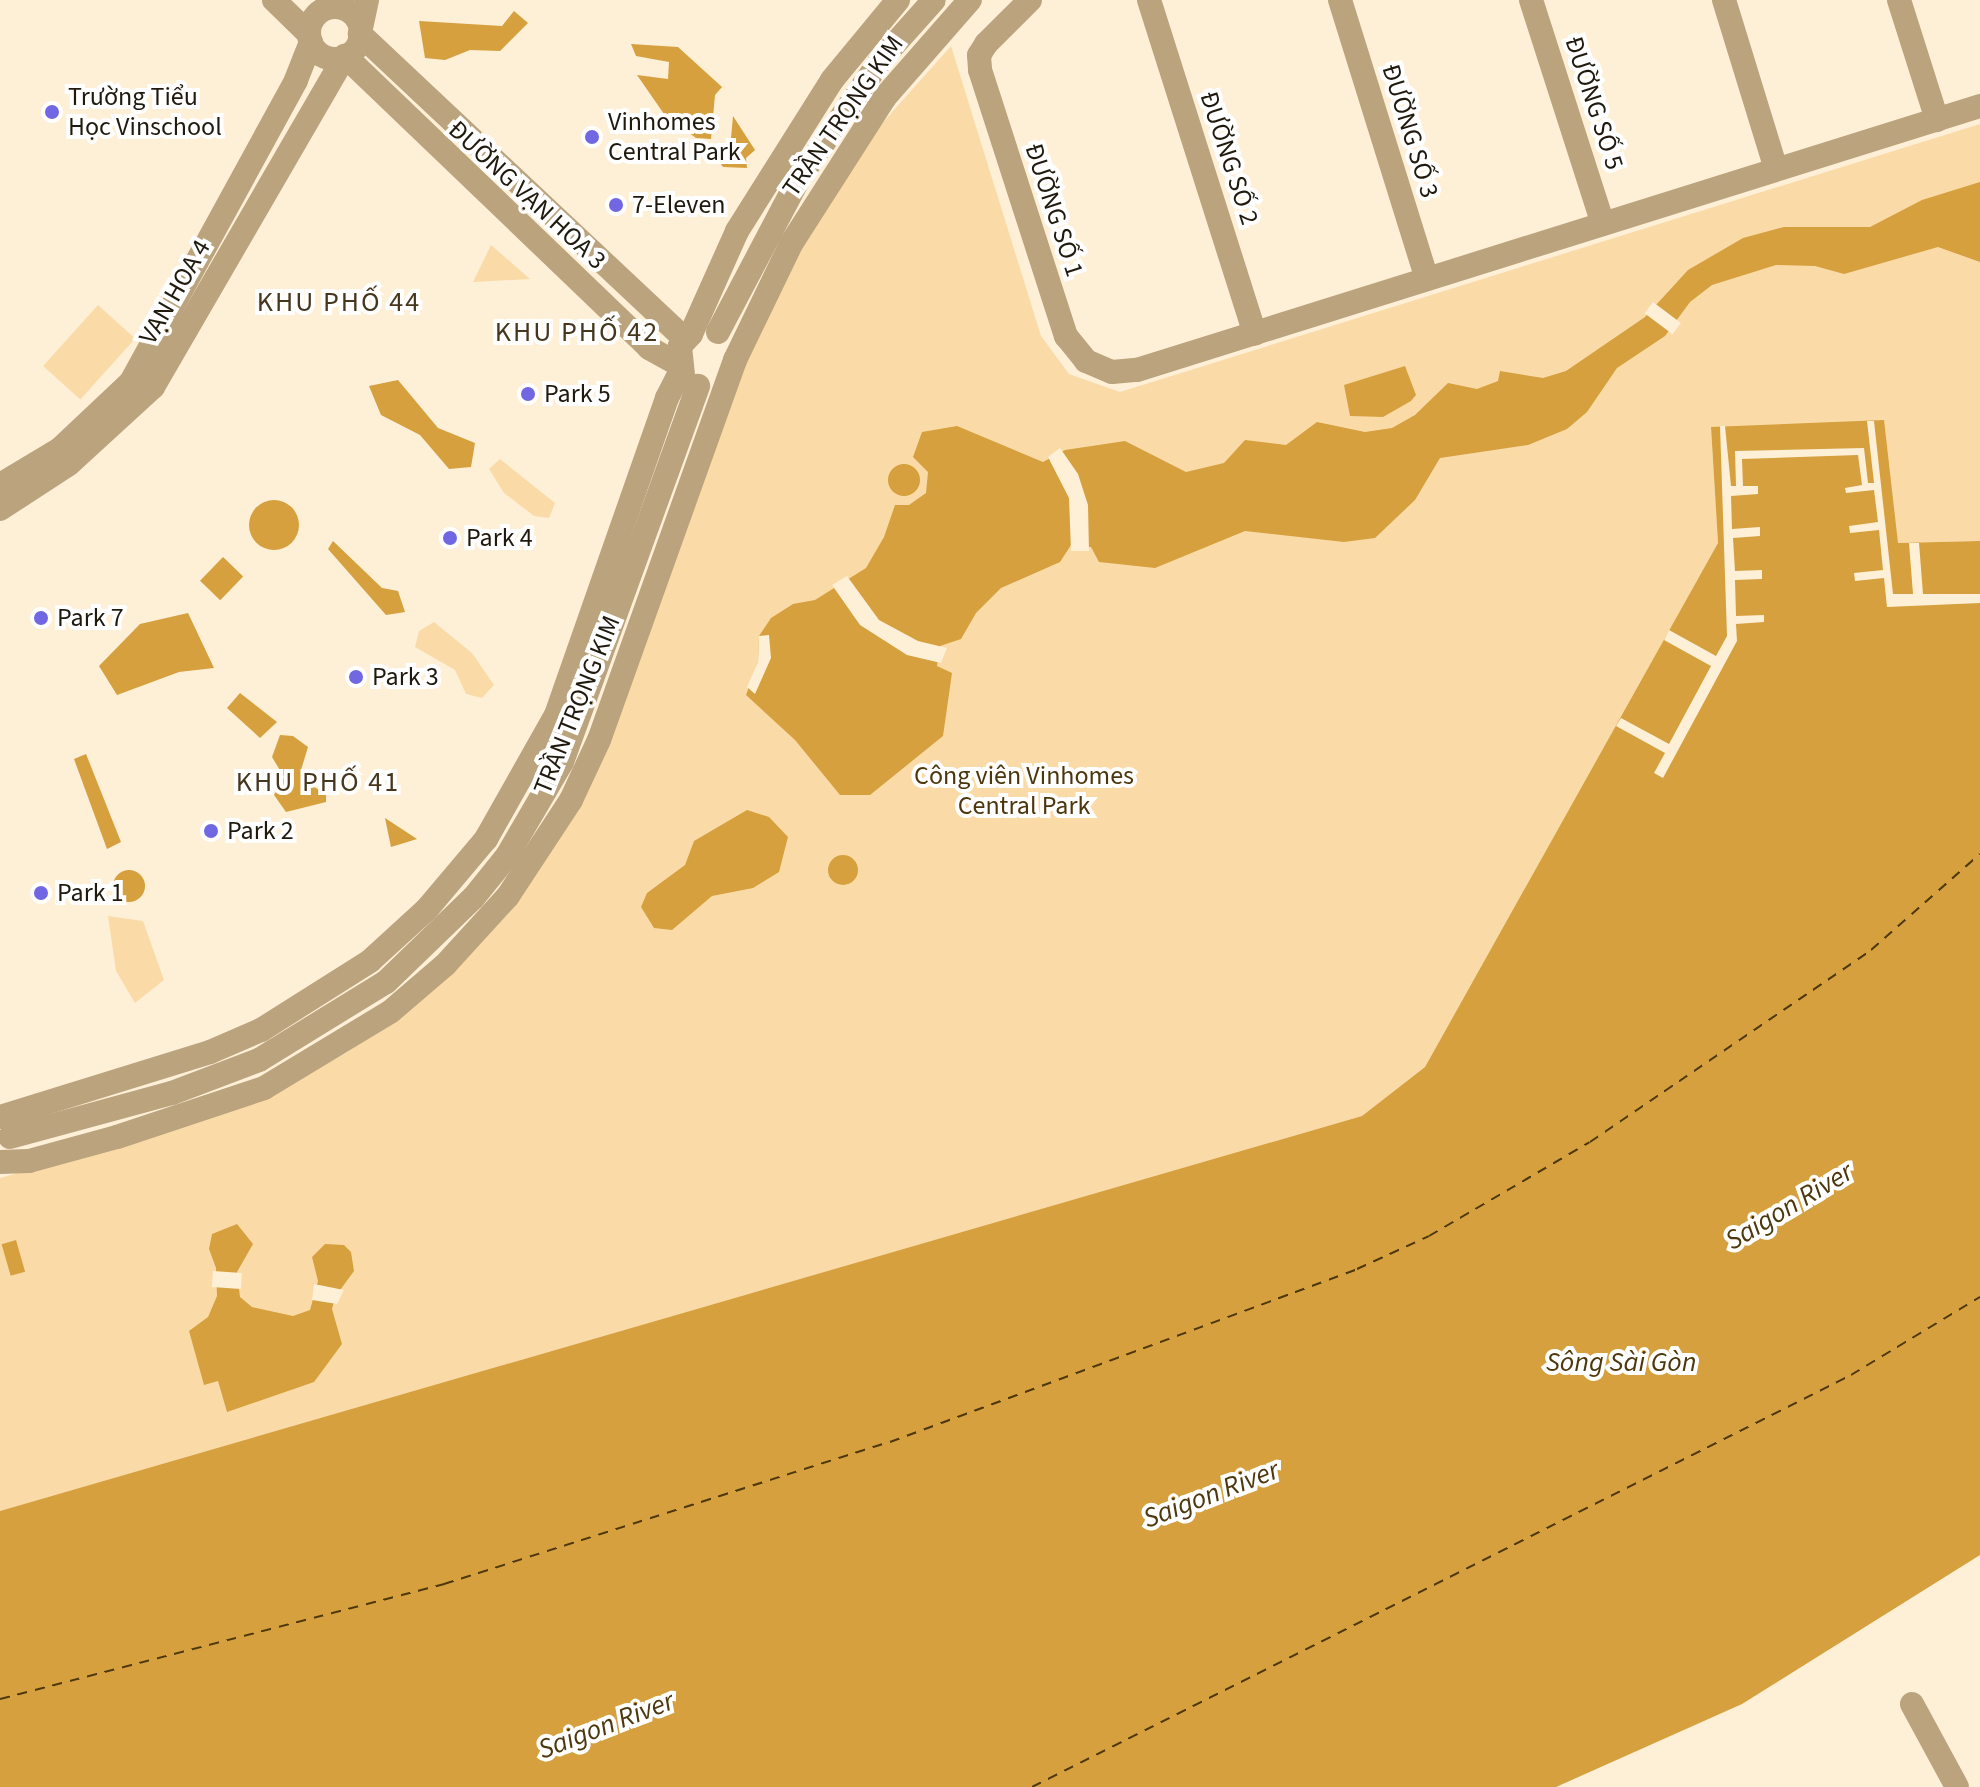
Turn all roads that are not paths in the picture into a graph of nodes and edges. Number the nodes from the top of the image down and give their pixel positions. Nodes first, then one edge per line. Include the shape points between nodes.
1 (274, 0) edge
2 (367, 0) edge
3 (898, 0) edge
4 (934, 0) edge
5 (970, 0) edge
6 (1030, 0) edge
7 (1149, 0) edge
8 (1340, 0) edge
9 (1531, 0) edge
10 (1724, 0) edge
11 (1899, 0) edge
12 (321, 3) edge
13 (360, 34) junction
14 (310, 38) junction
15 (345, 56) junction
16 (1980, 106) edge
17 (1937, 120) junction
18 (1776, 169) junction
19 (1603, 224) junction
20 (1427, 279) junction
21 (718, 332) junction
22 (1255, 334) junction
23 (688, 336) junction
24 (732, 368) junction
25 (686, 374) junction
26 (0, 485) edge
27 (0, 509) edge
28 (3, 1126) edge
29 (0, 1161) edge
30 (1912, 1704) dead end
31 (1957, 1787) edge

1 - 14 street
2 - 13 street
3 - 23 street, TRẦN TRỌNG KIM via 832,80 770,173
4 - 21 street, TRẦN TRỌNG KIM via 883,57 798,180
5 - 24 street, TRẦN TRỌNG KIM via 885,97 812,204
6 - 22 street, ĐƯỜNG SỐ 1 via 979,55 1072,350 1098,368 1127,373
7 - 22 street, ĐƯỜNG SỐ 2
8 - 20 street, ĐƯỜNG SỐ 3
9 - 19 street, ĐƯỜNG SỐ 5
10 - 18 street
11 - 17 street
12 - 13 street via 349,11
12 - 14 street
13 - 15 street
13 - 23 street, ĐƯỜNG VẠN HOA 3
14 - 15 street via 329,58
14 - 26 street, VẠN HOA 4 via 296,80 131,382 60,449
15 - 25 street, ĐƯỜNG VẠN HOA 3 via 649,348
15 - 27 street, VẠN HOA 4 via 153,387 69,464
16 - 17 street
17 - 18 street
18 - 19 street
19 - 20 street
20 - 22 street
21 - 23 street
21 - 24 street via 731,343
23 - 25 street, TRẦN TRỌNG KIM
24 - 25 street via 715,386
24 - 29 street, TRẦN TRỌNG KIM via 599,740 543,848 480,928 390,1012 264,1088 103,1141 29,1161
25 - 28 street, TRẦN TRỌNG KIM via 551,725 486,839 427,909 370,961 261,1030
28 - 29 street via 10,1150
30 - 31 street

